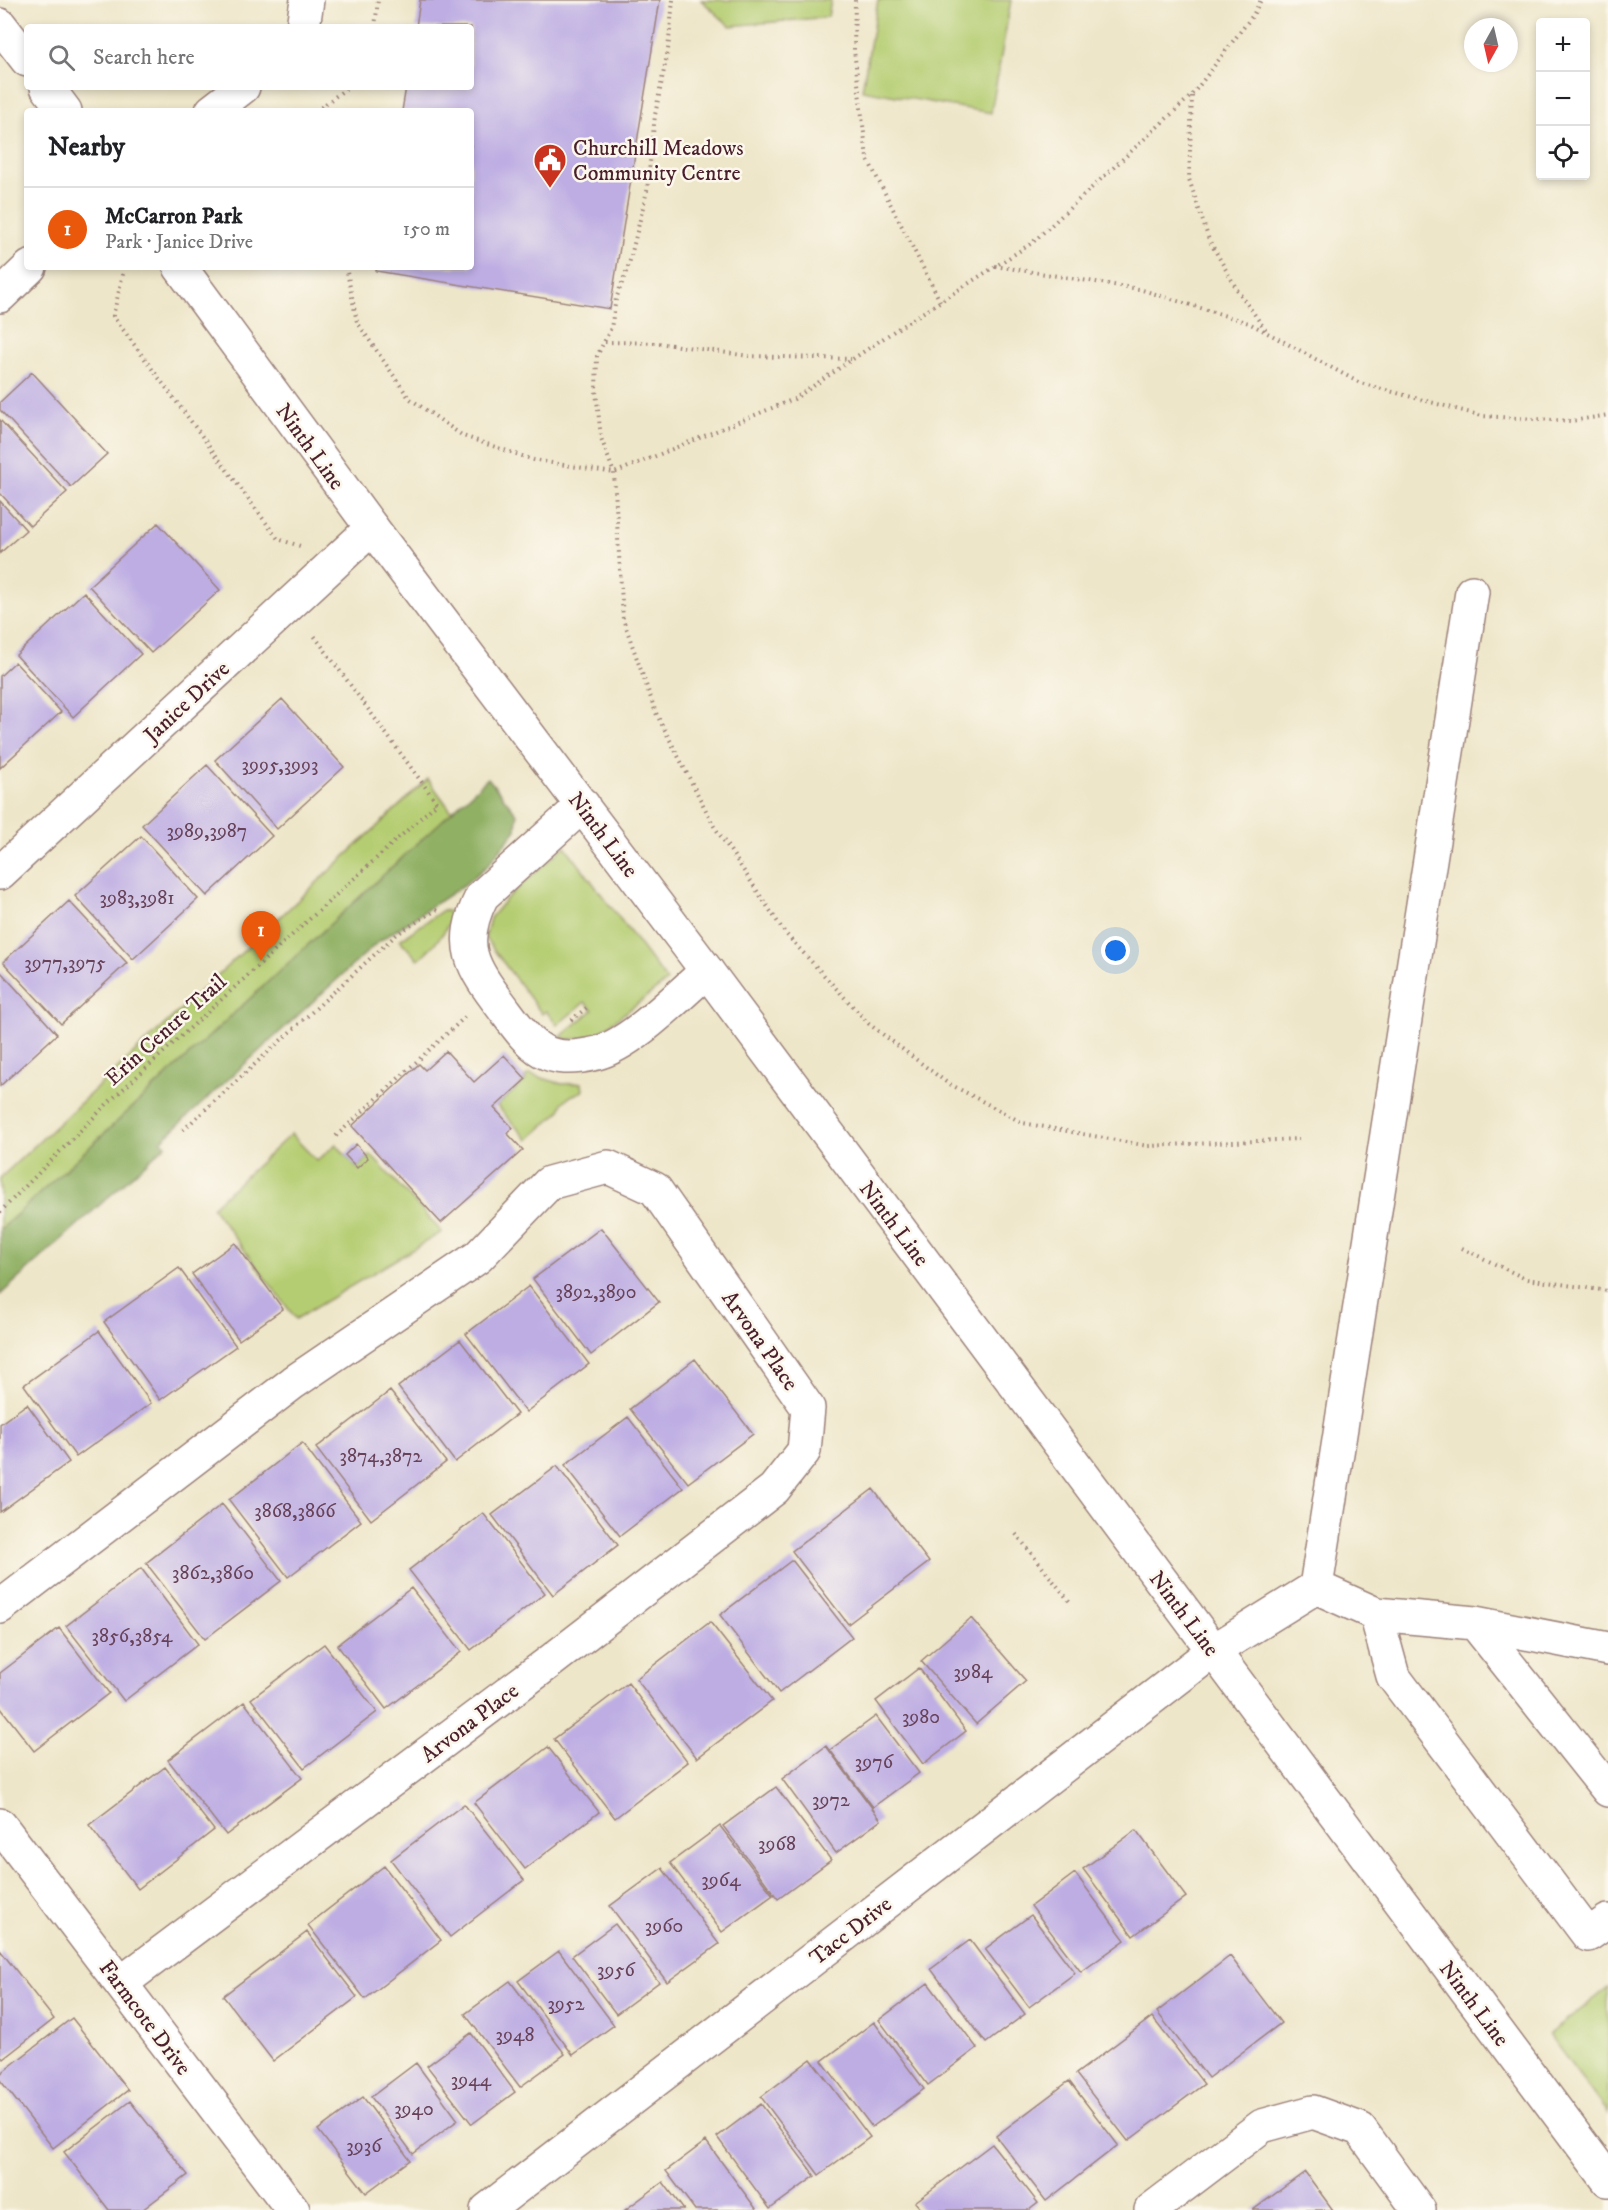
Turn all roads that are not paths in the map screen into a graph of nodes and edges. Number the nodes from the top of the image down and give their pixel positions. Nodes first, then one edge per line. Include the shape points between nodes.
1 (307, 0) edge
2 (303, 24) edge
3 (0, 25) edge
4 (24, 56) edge
5 (49, 90) edge
6 (239, 90) edge
7 (63, 108) edge
8 (216, 108) edge
9 (27, 270) edge
10 (182, 270) edge
11 (0, 296) edge
12 (372, 528) junction
13 (1472, 592) dead end
14 (583, 805) junction
15 (0, 873) edge
16 (707, 971) junction
17 (1316, 1587) junction
18 (0, 1607) edge
19 (1376, 1614) junction
20 (1475, 1623) junction
21 (1608, 1649) edge
22 (1213, 1651) junction
23 (1608, 1790) edge
24 (0, 1825) edge
25 (1608, 1921) edge
26 (121, 1983) junction
27 (1608, 2180) edge
28 (293, 2210) edge
29 (487, 2210) edge
30 (1151, 2210) edge
31 (1419, 2210) edge

1 - 2 street
3 - 4 street
5 - 7 street
6 - 8 street
9 - 11 street
10 - 12 street, Ninth Line
12 - 14 street, Ninth Line
12 - 15 street, Janice Drive
13 - 17 street
14 - 16 street, Ninth Line
14 - 16 street via 482,896 474,912 470,945 475,969 529,1043 552,1055 574,1057 612,1048
16 - 22 street, Ninth Line
17 - 19 street
17 - 22 street, Tacc Drive
18 - 26 street, Arvona Place via 294,1382 478,1257 549,1183 608,1167 655,1189 808,1408 804,1451 774,1489
19 - 20 street
19 - 25 street via 1393,1676 1567,1908 1588,1935
20 - 21 street
20 - 23 street
22 - 27 street, Ninth Line
22 - 29 street, Tacc Drive
24 - 26 street, Farmcote Drive
26 - 28 street, Farmcote Drive
30 - 31 street via 1262,2126 1313,2112 1360,2129

